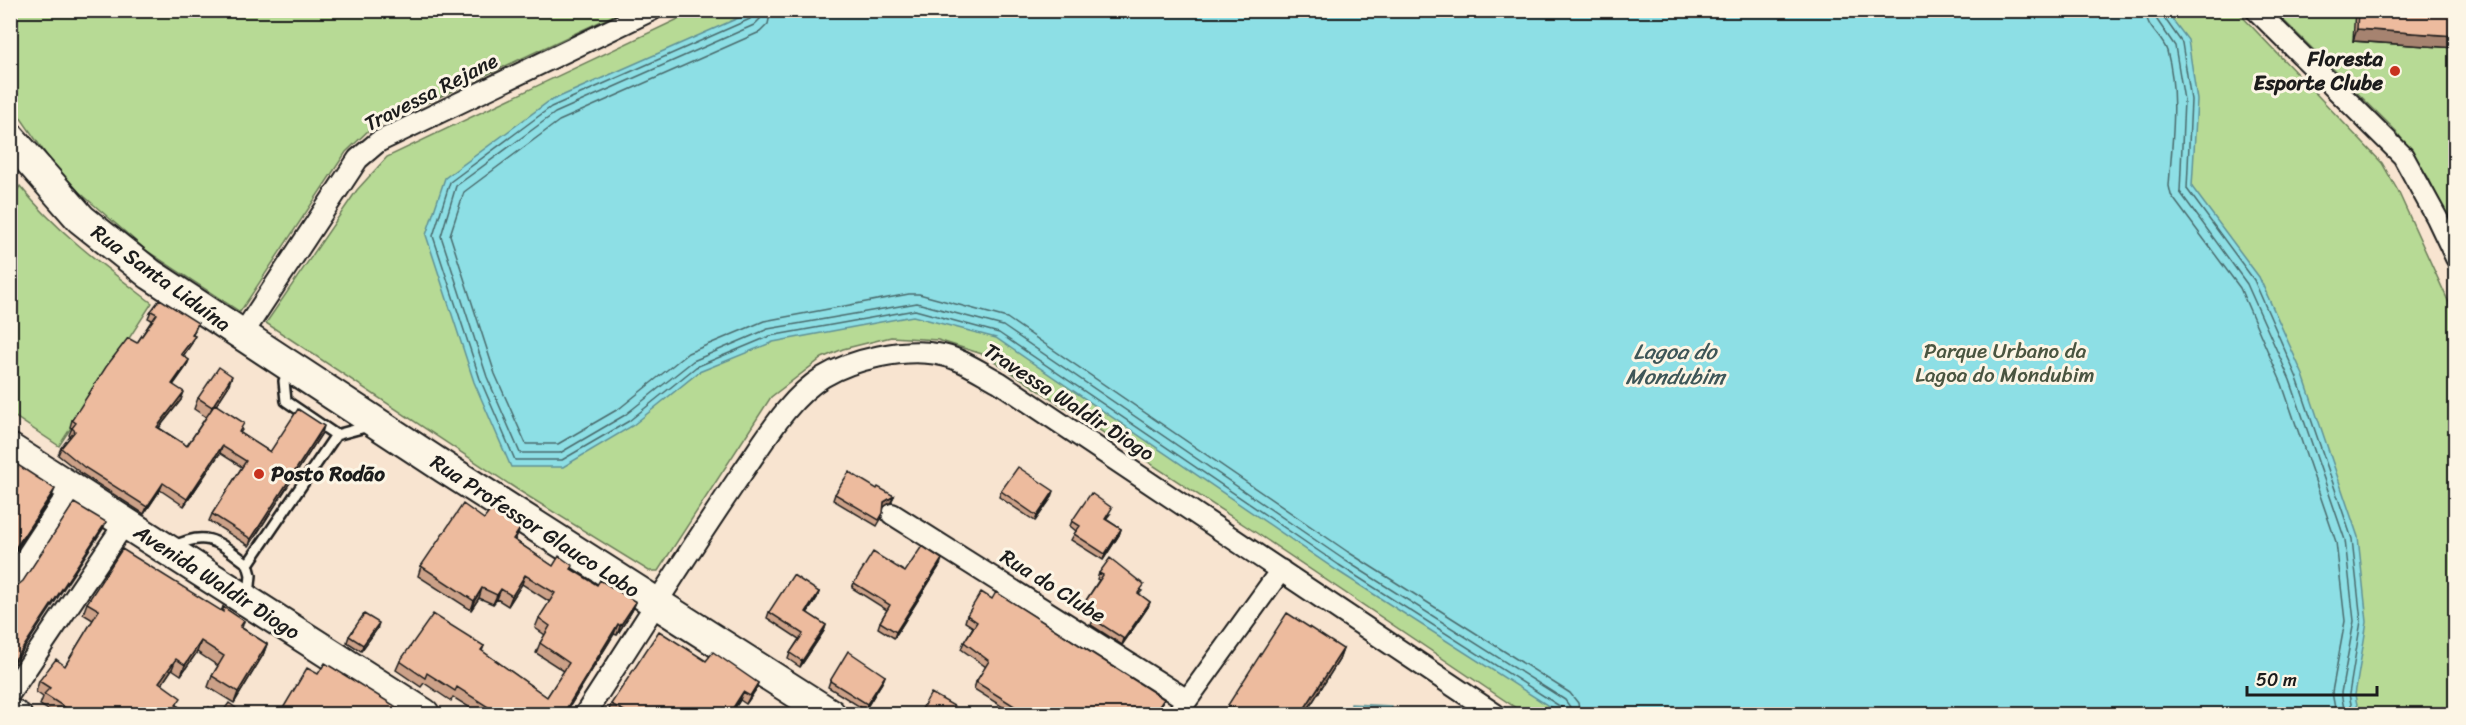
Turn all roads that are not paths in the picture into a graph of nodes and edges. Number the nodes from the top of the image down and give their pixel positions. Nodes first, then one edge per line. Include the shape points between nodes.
1 (652, 10) edge
2 (2256, 10) edge
3 (10, 138) edge
4 (2456, 258) edge
5 (242, 335) junction
6 (291, 367) junction
7 (376, 423) junction
8 (336, 435) junction
9 (10, 449) edge
10 (61, 504) dead end
11 (892, 514) dead end
12 (125, 523) junction
13 (168, 550) junction
14 (248, 564) junction
15 (1281, 570) junction
16 (10, 582) edge
17 (249, 603) junction
18 (657, 604) junction
19 (10, 693) edge
20 (1182, 707) edge
21 (10, 708) edge
22 (21, 714) edge
23 (424, 714) edge
24 (585, 714) edge
25 (830, 714) edge
26 (1495, 714) edge

1 - 5 street, Travessa Rejane via 378,142 358,159
2 - 4 street via 2403,156
3 - 5 main road, Rua Santa Liduína via 81,219 150,273
5 - 6 main road, Rua Professor Glauco Lobo
6 - 7 main road, Rua Professor Glauco Lobo
6 - 8 lane via 284,381 286,401
7 - 8 lane
7 - 18 main road, Rua Professor Glauco Lobo
8 - 14 lane
9 - 12 main road, Avenida Waldir Diogo
10 - 16 street
11 - 20 street, Rua do Clube
12 - 13 main road, Avenida Waldir Diogo
12 - 19 street
13 - 14 lane via 188,539 213,539
13 - 17 main road, Avenida Waldir Diogo
14 - 17 lane
15 - 18 street, Travessa Waldir Diogo via 999,382 965,363 938,354 907,354 878,356 847,365 799,394 723,501
15 - 20 street
15 - 26 street, Travessa Waldir Diogo
17 - 23 main road, Avenida Waldir Diogo
18 - 24 street, Travessa Waldir Diogo
18 - 25 main road, Rua Professor Glauco Lobo
21 - 22 street

